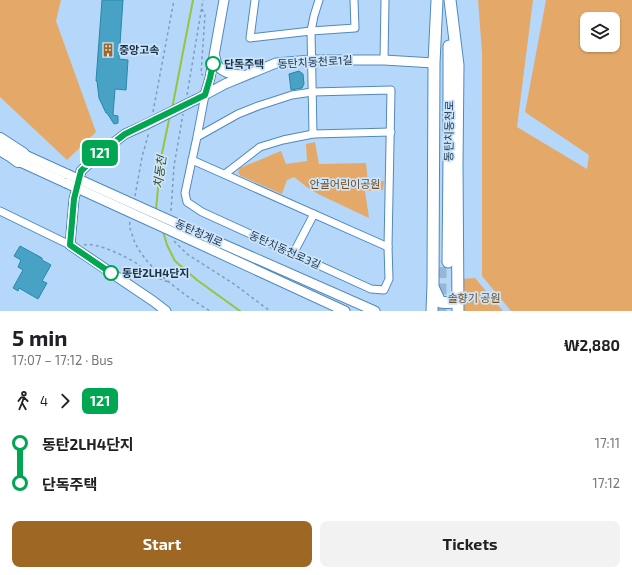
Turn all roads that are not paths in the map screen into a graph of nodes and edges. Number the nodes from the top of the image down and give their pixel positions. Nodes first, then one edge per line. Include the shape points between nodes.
1 (224, 0) edge
2 (256, 0) edge
3 (319, 0) edge
4 (354, 0) edge
5 (385, 0) edge
6 (437, 0) edge
7 (449, 0) edge
8 (311, 30) junction
9 (214, 56) junction
10 (311, 60) junction
11 (384, 60) junction
12 (434, 63) junction
13 (246, 75) junction
14 (312, 92) junction
15 (201, 97) junction
16 (391, 132) junction
17 (313, 134) junction
18 (197, 138) junction
19 (0, 139) edge
20 (0, 145) edge
21 (0, 149) edge
22 (0, 156) edge
23 (21, 158) junction
24 (192, 160) junction
25 (225, 174) junction
26 (0, 211) edge
27 (314, 214) junction
28 (196, 237) junction
29 (72, 247) junction
30 (388, 247) junction
31 (293, 254) junction
32 (433, 284) junction
33 (458, 296) junction
34 (166, 311) edge
35 (345, 311) edge
36 (375, 311) edge
37 (432, 311) edge
38 (458, 311) edge

1 - 9 street
2 - 8 street via 250,38
3 - 8 street
4 - 8 street via 355,28
5 - 11 street
6 - 7 main road, 동탄치동천로 via 441,55 445,261 450,91
6 - 12 main road
7 - 33 main road via 458,65
8 - 10 street
9 - 13 street via 218,66 226,73
9 - 15 street via 210,78
10 - 11 street, 동탄치동천로1길
10 - 13 street, 동탄치동천로1길 via 276,63
10 - 14 street
11 - 12 street, 동탄치동천로1길
12 - 32 main road
13 - 15 street, 동탄치동천로1길
14 - 16 street, 동탄치동천로3길 via 392,90
14 - 17 street
14 - 18 street, 동탄치동천로3길 via 292,95 258,106 238,114
15 - 18 street, 동탄치동천로3길
15 - 29 street, 동탄치동천로1길, bridge via 148,126 125,134 81,171 74,199
16 - 17 street
16 - 30 street, 동탄치동천로3길
17 - 25 street via 260,148
18 - 24 street, 동탄치동천로3길
19 - 23 highway
20 - 23 highway via 14,151
21 - 23 highway
22 - 23 highway via 8,159
23 - 28 street, 동탄청계로, bridge
24 - 25 street
24 - 31 street, 동탄치동천로3길 via 185,193 187,202 202,212
25 - 27 street
26 - 29 street
27 - 30 street
27 - 31 street
28 - 35 street, 동탄청계로
28 - 36 street, 동탄청계로
29 - 34 street
30 - 31 street, 동탄치동천로3길 via 389,279 384,290 371,289
32 - 33 main road via 440,302 453,302
32 - 37 main road
33 - 38 main road

